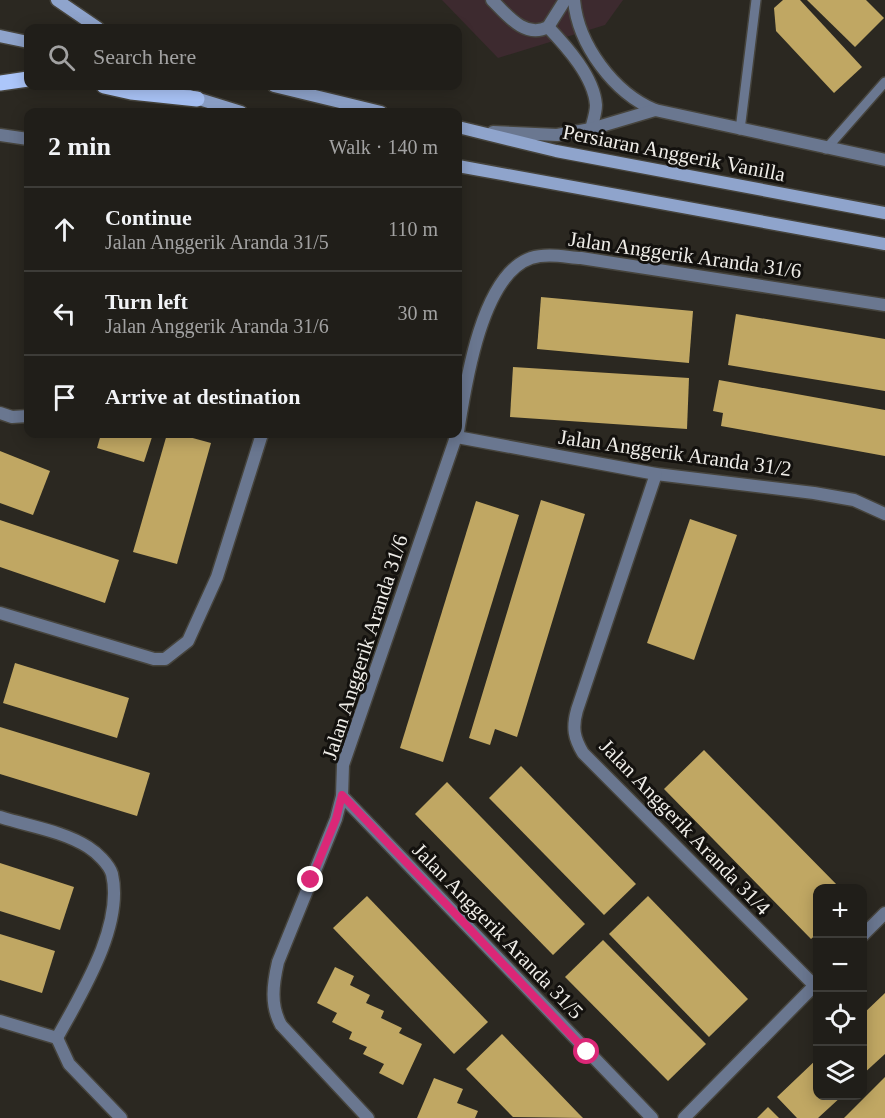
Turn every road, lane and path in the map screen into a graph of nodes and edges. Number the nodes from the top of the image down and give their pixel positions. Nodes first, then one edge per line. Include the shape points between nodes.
1 (57, 0) edge
2 (492, 0) edge
3 (566, 0) edge
4 (574, 0) edge
5 (756, 0) edge
6 (92, 24) edge
7 (548, 27) junction
8 (0, 36) edge
9 (24, 41) edge
10 (24, 80) edge
11 (885, 82) edge
12 (0, 83) edge
13 (122, 90) edge
14 (169, 90) edge
15 (290, 90) edge
16 (197, 99) junction
17 (227, 108) edge
18 (365, 108) edge
19 (655, 110) junction
20 (462, 128) edge
21 (591, 129) junction
22 (478, 130) junction
23 (740, 130) junction
24 (0, 135) edge
25 (24, 138) edge
26 (826, 149) junction
27 (885, 160) edge
28 (462, 167) edge
29 (885, 213) edge
30 (885, 244) edge
31 (885, 305) edge
32 (462, 406) edge
33 (0, 413) edge
34 (24, 416) edge
35 (462, 435) edge
36 (261, 438) edge
37 (456, 438) edge
38 (656, 474) junction
39 (885, 514) edge
40 (0, 614) edge
41 (342, 795) junction
42 (0, 817) edge
43 (885, 913) edge
44 (867, 931) edge
45 (813, 981) edge
46 (813, 987) edge
47 (0, 1021) edge
48 (57, 1038) junction
49 (121, 1118) edge
50 (368, 1118) edge
51 (652, 1118) edge
52 (684, 1118) edge

1 - 6 main road
2 - 7 street via 519,26 533,31
3 - 7 street
4 - 19 street via 575,13 595,55 627,94
5 - 23 lane
7 - 21 street via 570,51 593,92 596,107
8 - 9 main road
10 - 12 main road
11 - 26 lane
13 - 16 main road
14 - 16 main road
15 - 18 main road
16 - 17 main road
19 - 21 street
19 - 23 street
20 - 22 main road, Persiaran Anggerik Vanilla
21 - 22 street via 557,135
22 - 29 main road, Persiaran Anggerik Vanilla via 556,151
23 - 26 street
24 - 25 street
26 - 27 street
28 - 30 main road
31 - 32 street, Jalan Anggerik Aranda 31/6 via 582,258 531,258 510,272 492,303 467,378
33 - 34 street
35 - 38 street, Jalan Anggerik Aranda 31/2
36 - 40 street via 218,577 188,641 178,651 165,659 154,658
37 - 41 street, Jalan Anggerik Aranda 31/6 via 343,765
38 - 39 street, Jalan Anggerik Aranda 31/2 via 814,493 854,500
38 - 45 street, Jalan Anggerik Aranda 31/4 via 577,710 573,724 575,739 583,753
41 - 50 street, Jalan Anggerik Aranda 31/6 via 278,962 273,1004 288,1034
41 - 51 street, Jalan Anggerik Aranda 31/5
42 - 48 street via 87,846 112,872 114,894 101,949
43 - 44 street
46 - 52 street
47 - 48 street
48 - 49 street via 69,1064

